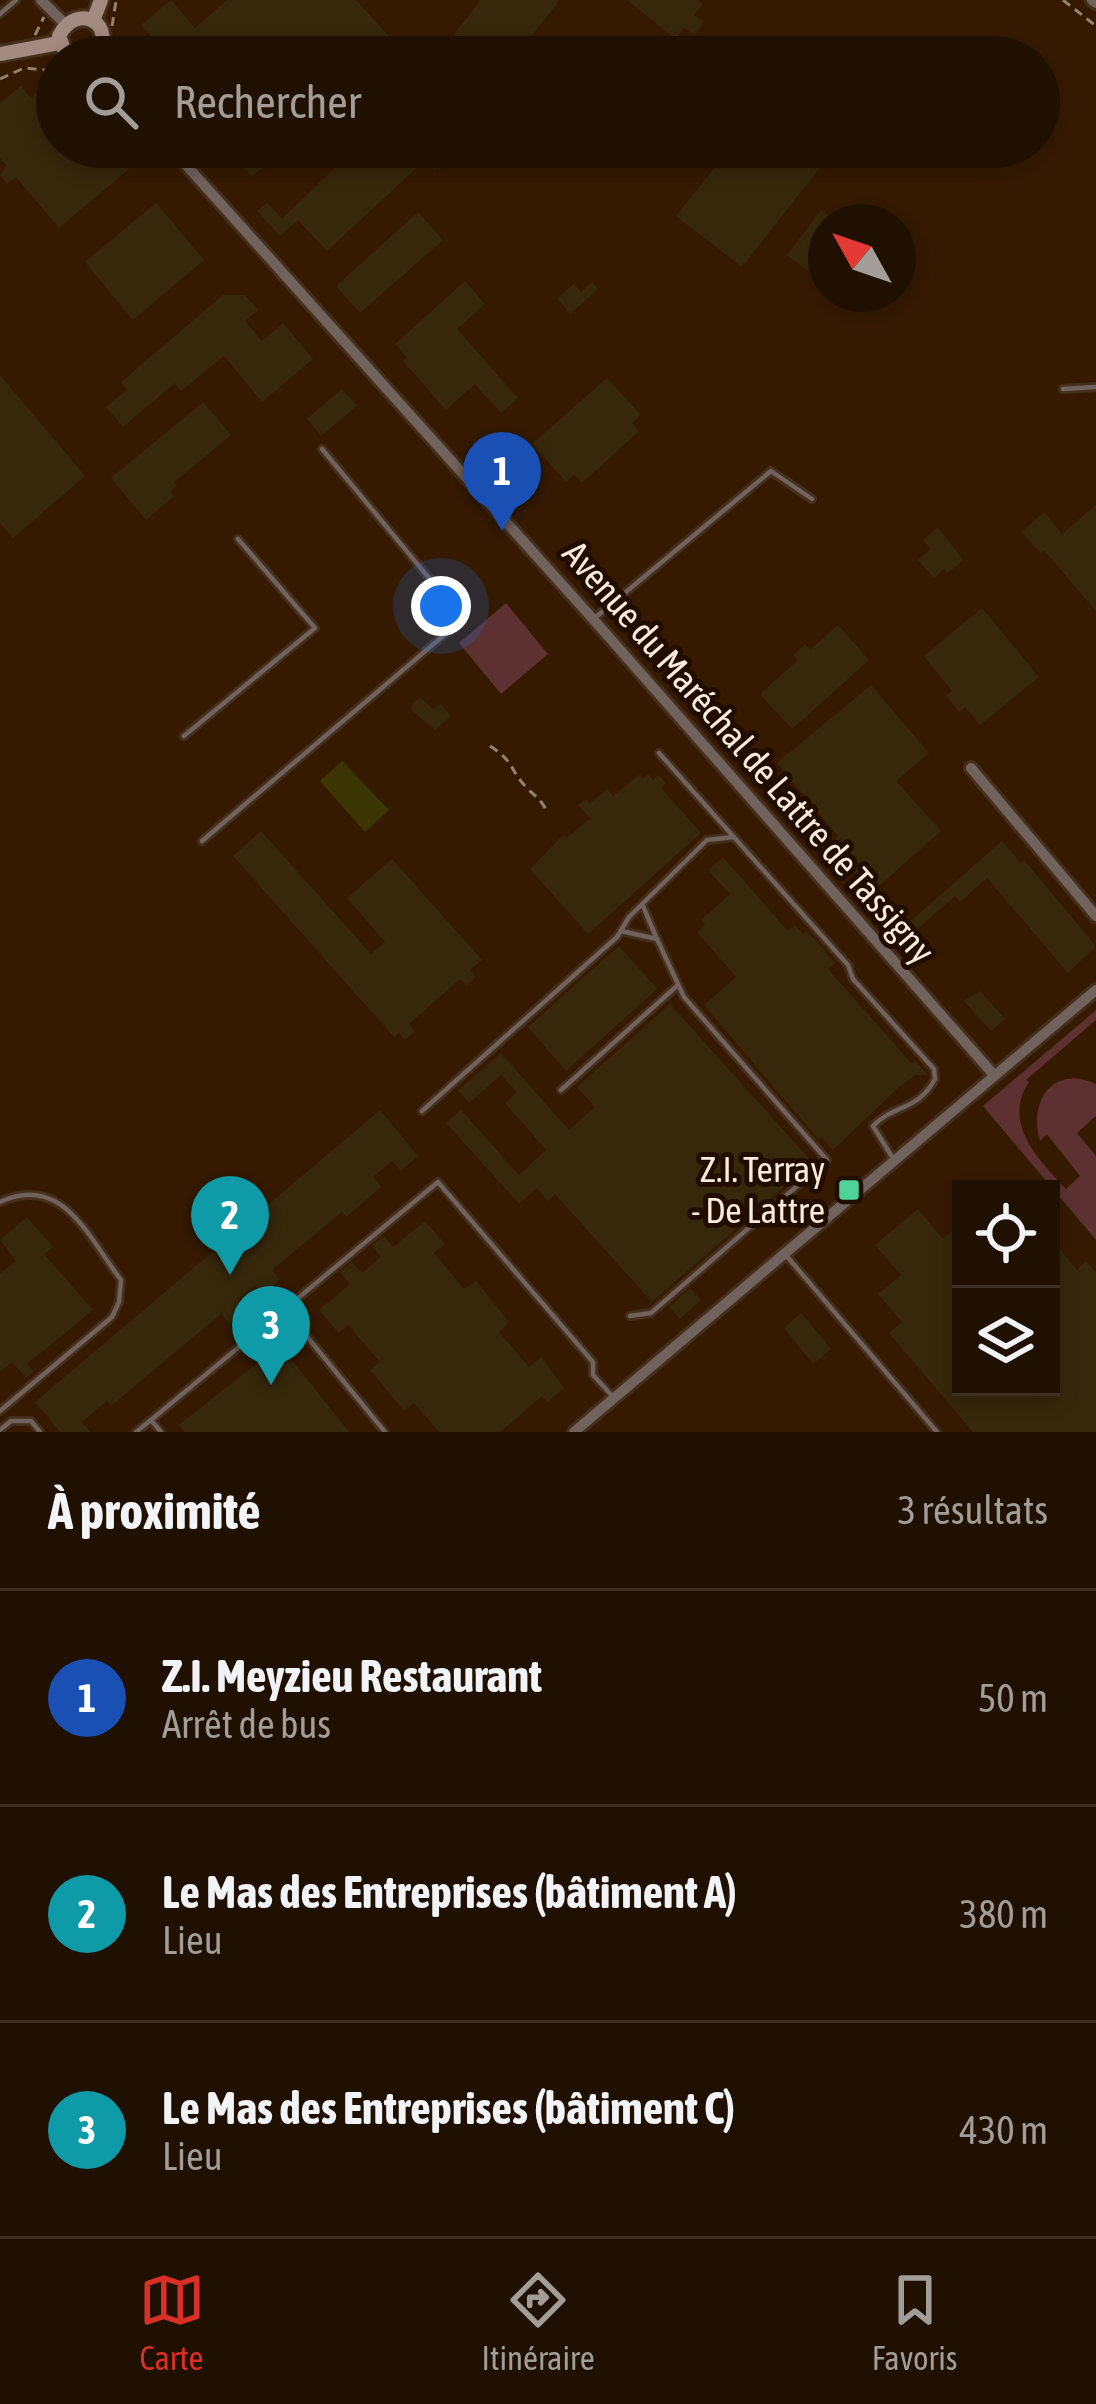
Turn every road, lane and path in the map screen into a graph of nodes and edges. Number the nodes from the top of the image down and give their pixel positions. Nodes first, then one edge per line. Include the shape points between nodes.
1 (16, 0) edge
2 (101, 0) edge
3 (1063, 0) edge
4 (45, 5) edge
5 (0, 14) edge
6 (93, 21) junction
7 (65, 24) junction
8 (1096, 26) edge
9 (36, 36) edge
10 (64, 36) edge
11 (102, 36) edge
12 (36, 39) edge
13 (35, 47) joint
14 (0, 54) edge
15 (36, 69) edge
16 (0, 79) edge
17 (189, 168) edge
18 (1096, 387) edge
19 (1063, 389) dead end
20 (322, 449) dead end
21 (812, 499) dead end
22 (238, 539) dead end
23 (593, 619) junction
24 (184, 736) dead end
25 (490, 746) dead end
26 (659, 753) dead end
27 (971, 768) dead end
28 (547, 812) dead end
29 (734, 837) junction
30 (202, 841) dead end
31 (642, 904) junction
32 (1096, 916) edge
33 (621, 931) junction
34 (657, 939) junction
35 (678, 985) junction
36 (1096, 990) edge
37 (994, 1076) junction
38 (561, 1090) dead end
39 (422, 1111) dead end
40 (894, 1160) junction
41 (0, 1202) edge
42 (784, 1253) junction
43 (284, 1309) junction
44 (630, 1316) dead end
45 (614, 1398) junction
46 (0, 1411) edge
47 (151, 1420) junction
48 (0, 1430) edge
49 (40, 1432) edge
50 (136, 1432) edge
51 (161, 1432) edge
52 (386, 1432) edge
53 (574, 1432) edge
54 (937, 1432) edge

1 - 5 lane
2 - 6 street
3 - 8 path
4 - 7 street
4 - 9 path
6 - 7 street
6 - 11 street
7 - 10 street
12 - 13 path
13 - 14 street
15 - 16 path
17 - 23 street, Avenue du Maréchal de Lattre de Tassigny
18 - 19 lane
20 - 30 lane via 463,619
21 - 23 lane via 771,471
22 - 24 lane via 315,628
23 - 37 street, Avenue du Maréchal de Lattre de Tassigny
25 - 28 path via 511,760
26 - 29 lane
27 - 32 street
29 - 31 lane via 707,840
29 - 40 lane via 934,1069 918,1103 873,1126
31 - 33 lane
31 - 34 lane
33 - 34 lane
33 - 39 lane
34 - 35 lane
35 - 38 lane
35 - 44 lane via 827,1160 651,1313
36 - 37 street
37 - 40 street
40 - 42 street
41 - 46 lane via 39,1193 63,1203 122,1292 112,1316
42 - 45 street
42 - 54 lane
43 - 45 lane via 438,1182
43 - 47 lane
43 - 52 lane
45 - 53 street
47 - 50 lane
47 - 51 lane
48 - 49 lane via 31,1421

